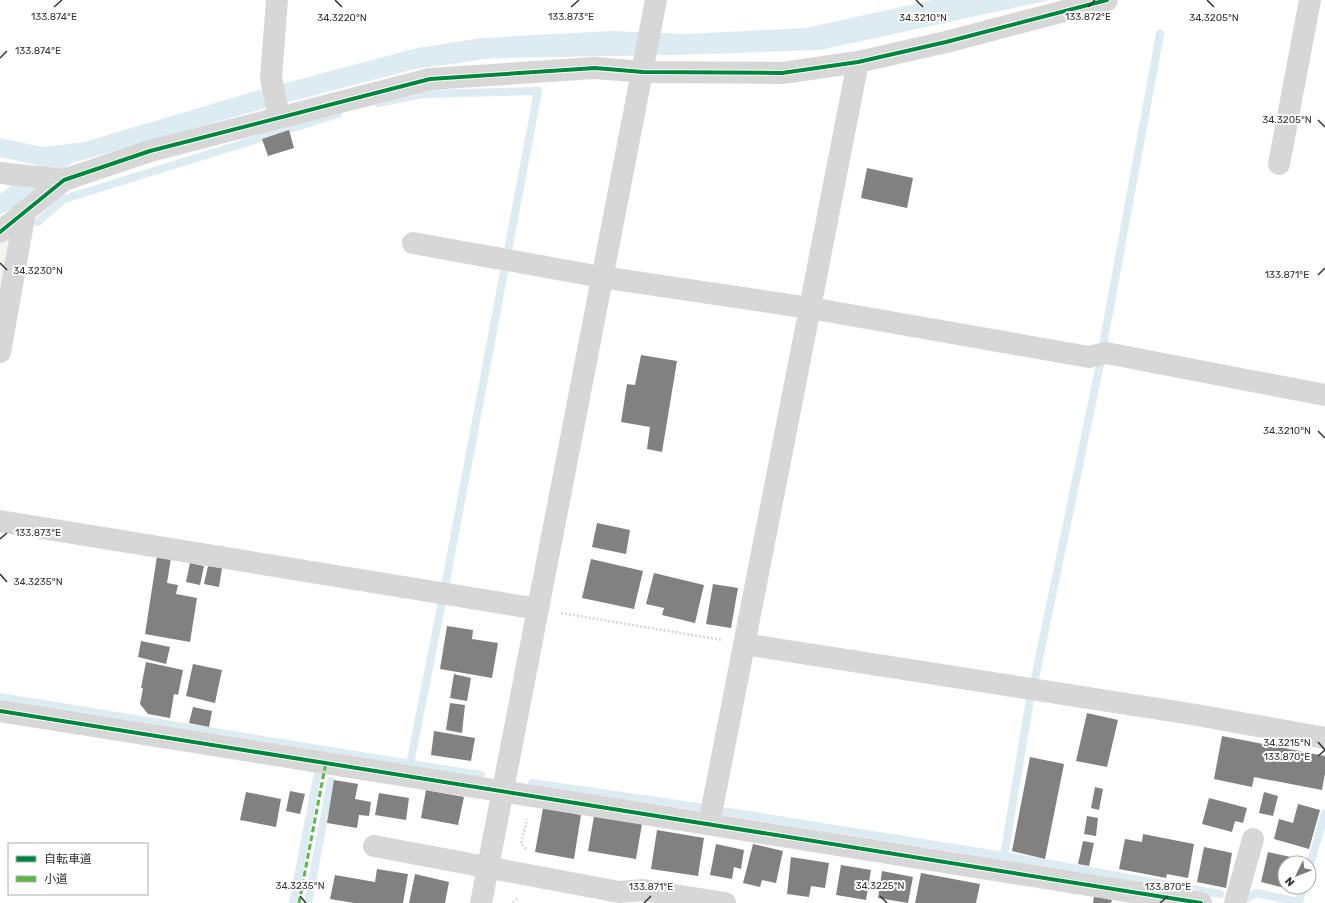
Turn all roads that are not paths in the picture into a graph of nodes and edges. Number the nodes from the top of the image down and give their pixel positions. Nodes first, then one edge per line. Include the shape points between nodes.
1 (277, 0) edge
2 (656, 0) edge
3 (1107, 0) edge
4 (1310, 0) edge
5 (858, 62) junction
6 (644, 66) junction
7 (278, 113) junction
8 (1279, 164) dead end
9 (9, 175) edge
10 (59, 180) junction
11 (25, 212) junction
12 (0, 232) edge
13 (413, 243) dead end
14 (601, 277) junction
15 (810, 308) junction
16 (0, 352) edge
17 (1325, 395) edge
18 (0, 521) edge
19 (538, 609) junction
20 (744, 644) junction
21 (0, 711) edge
22 (1325, 738) edge
23 (502, 790) junction
24 (709, 824) junction
25 (1252, 839) dead end
26 (374, 846) dead end
27 (487, 869) junction
28 (618, 898) edge
29 (481, 903) edge
30 (725, 903) edge
31 (1201, 903) edge
32 (1235, 903) edge

1 - 7 street via 271,78
2 - 6 street
3 - 5 street
4 - 8 street
5 - 6 street via 782,72
5 - 15 street
6 - 7 street via 430,79
6 - 14 street
7 - 10 street
9 - 10 street
10 - 11 street
11 - 12 street
11 - 16 street
13 - 14 street
14 - 15 street
14 - 19 street
15 - 17 street via 1089,357 1106,353
15 - 20 street
18 - 19 street
19 - 23 street
20 - 22 street
20 - 24 street
21 - 23 street
23 - 24 street
23 - 27 street
24 - 31 street
25 - 32 street
26 - 27 street
27 - 28 street
27 - 29 street
28 - 30 street via 643,890

